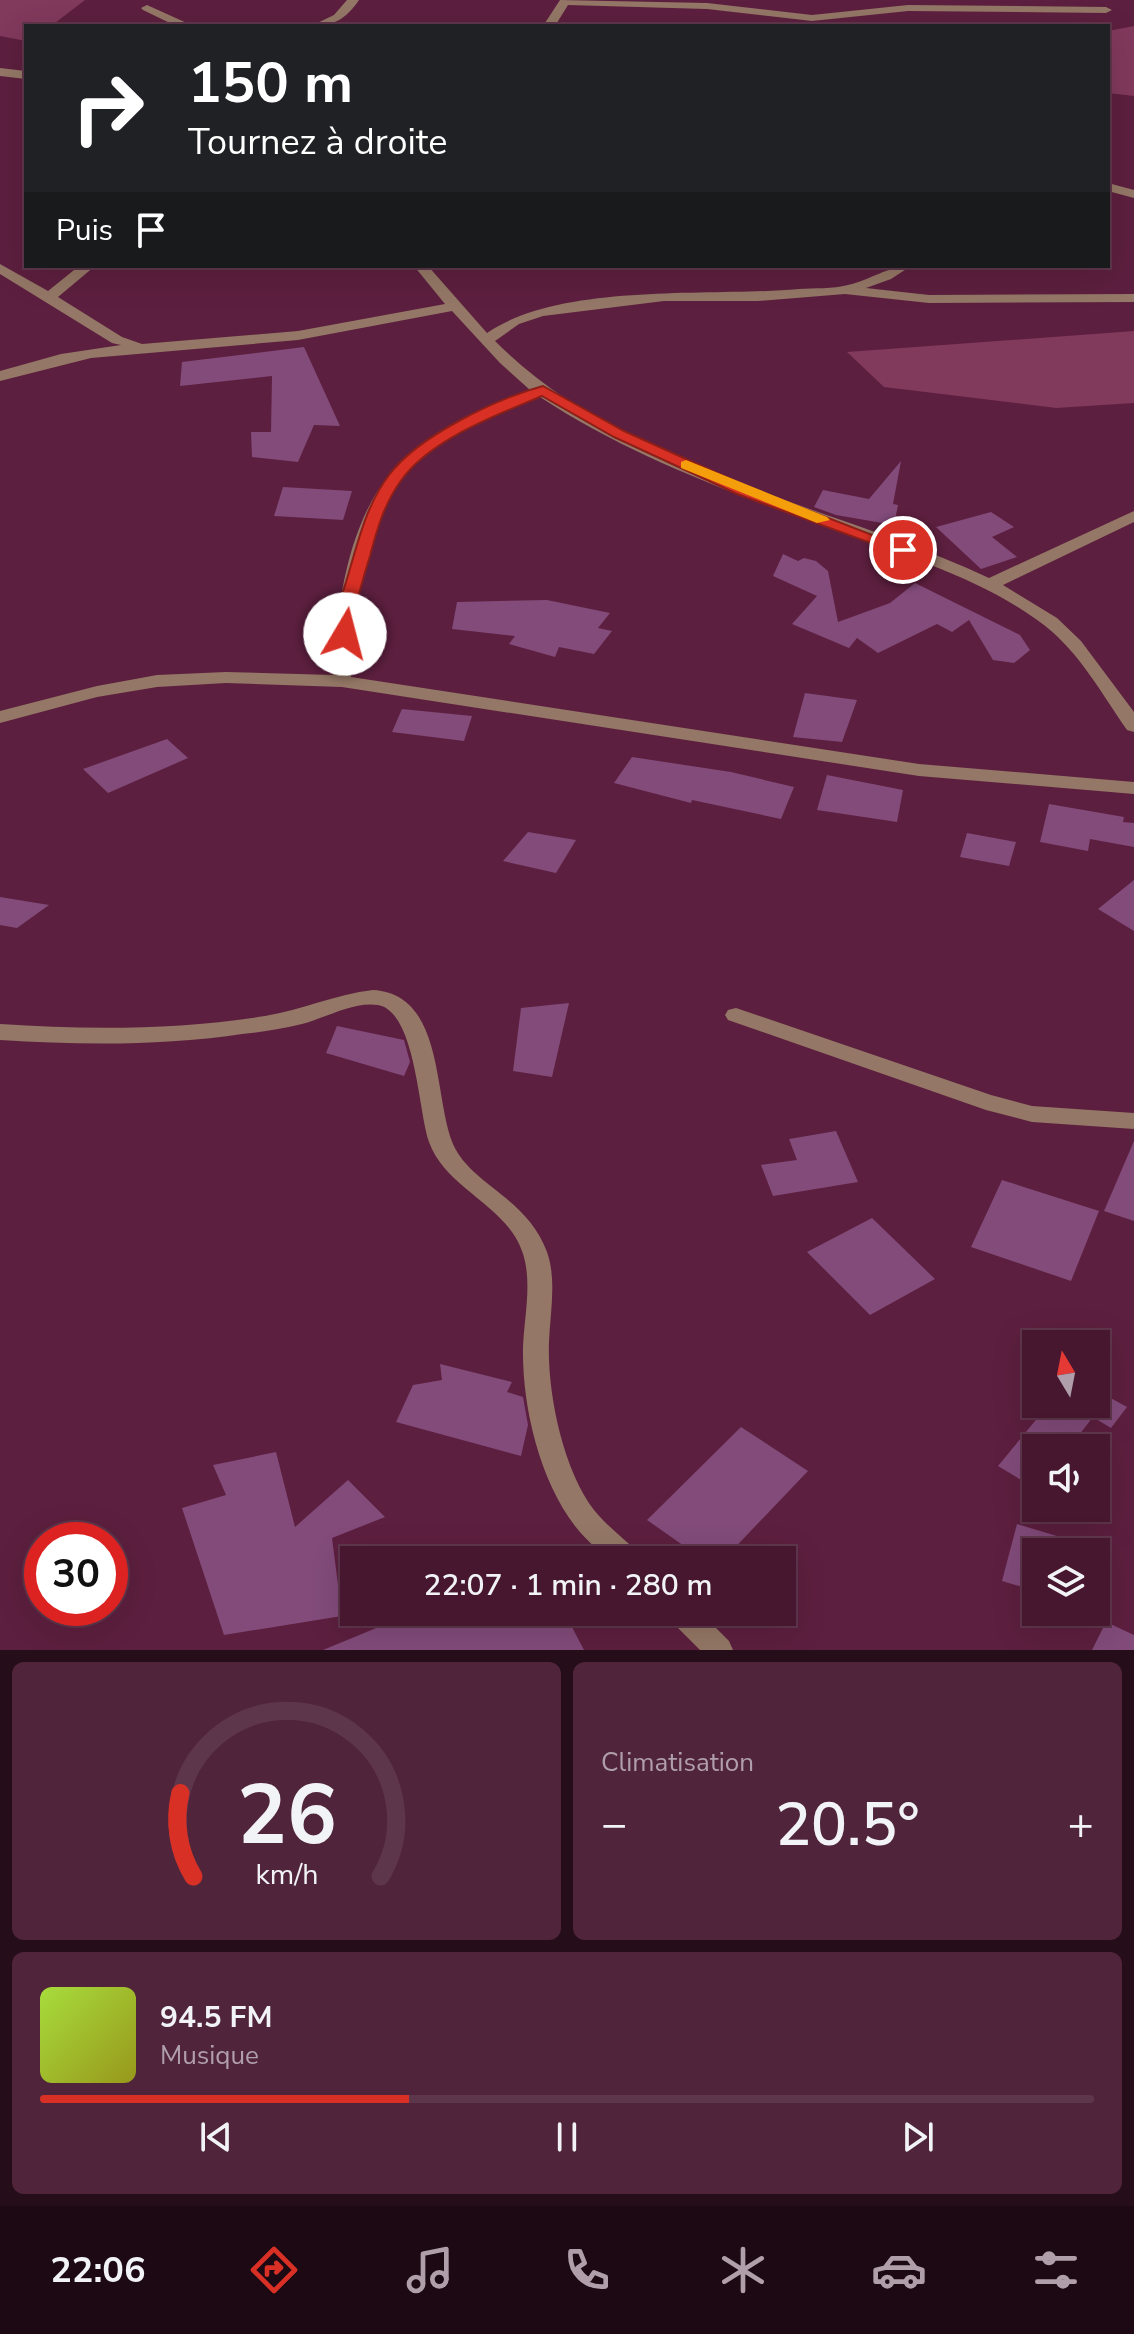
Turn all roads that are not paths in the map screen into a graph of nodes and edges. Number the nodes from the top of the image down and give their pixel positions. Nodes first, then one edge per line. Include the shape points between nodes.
1 (353, 0) edge
2 (566, 1) edge
3 (147, 8) dead end
4 (1106, 10) dead end
5 (746, 11) junction
6 (181, 24) edge
7 (321, 24) edge
8 (550, 24) edge
9 (774, 24) edge
10 (0, 72) edge
11 (24, 75) edge
12 (1110, 188) edge
13 (1134, 194) edge
14 (0, 268) edge
15 (85, 268) edge
16 (423, 268) edge
17 (900, 268) edge
18 (845, 290) junction
19 (49, 297) junction
20 (1134, 298) edge
21 (455, 306) junction
22 (488, 339) junction
23 (140, 345) junction
24 (0, 376) edge
25 (543, 390) junction
26 (1134, 516) edge
27 (989, 585) junction
28 (342, 681) junction
29 (0, 717) edge
30 (1134, 726) edge
31 (1134, 788) edge
32 (736, 1015) dead end
33 (0, 1032) edge
34 (1134, 1121) edge
35 (614, 1546) edge
36 (695, 1626) edge
37 (719, 1650) edge

1 - 7 street via 346,13
2 - 5 street
2 - 8 street
3 - 6 street
4 - 5 street via 908,8 812,18
5 - 9 street
10 - 11 street
12 - 13 street
14 - 19 street
15 - 19 street
16 - 21 street
17 - 18 street
18 - 20 street via 929,299
18 - 22 street via 664,297 552,310 514,321
19 - 23 street via 117,340
21 - 22 street
21 - 23 street via 336,330 246,341
22 - 25 street
23 - 24 street via 71,356
25 - 27 street via 619,434 742,491
25 - 28 street via 471,421 396,476 375,513 346,611
26 - 27 street
27 - 30 street via 1054,624
28 - 29 street via 158,681 67,697
28 - 31 street via 919,770
32 - 34 street via 986,1102 1032,1114
33 - 35 street via 181,1034 285,1019 370,999 394,1002 404,1011 422,1053 441,1143 455,1167 506,1206 525,1228 536,1254 536,1355 547,1427 564,1481 582,1515
36 - 37 street

